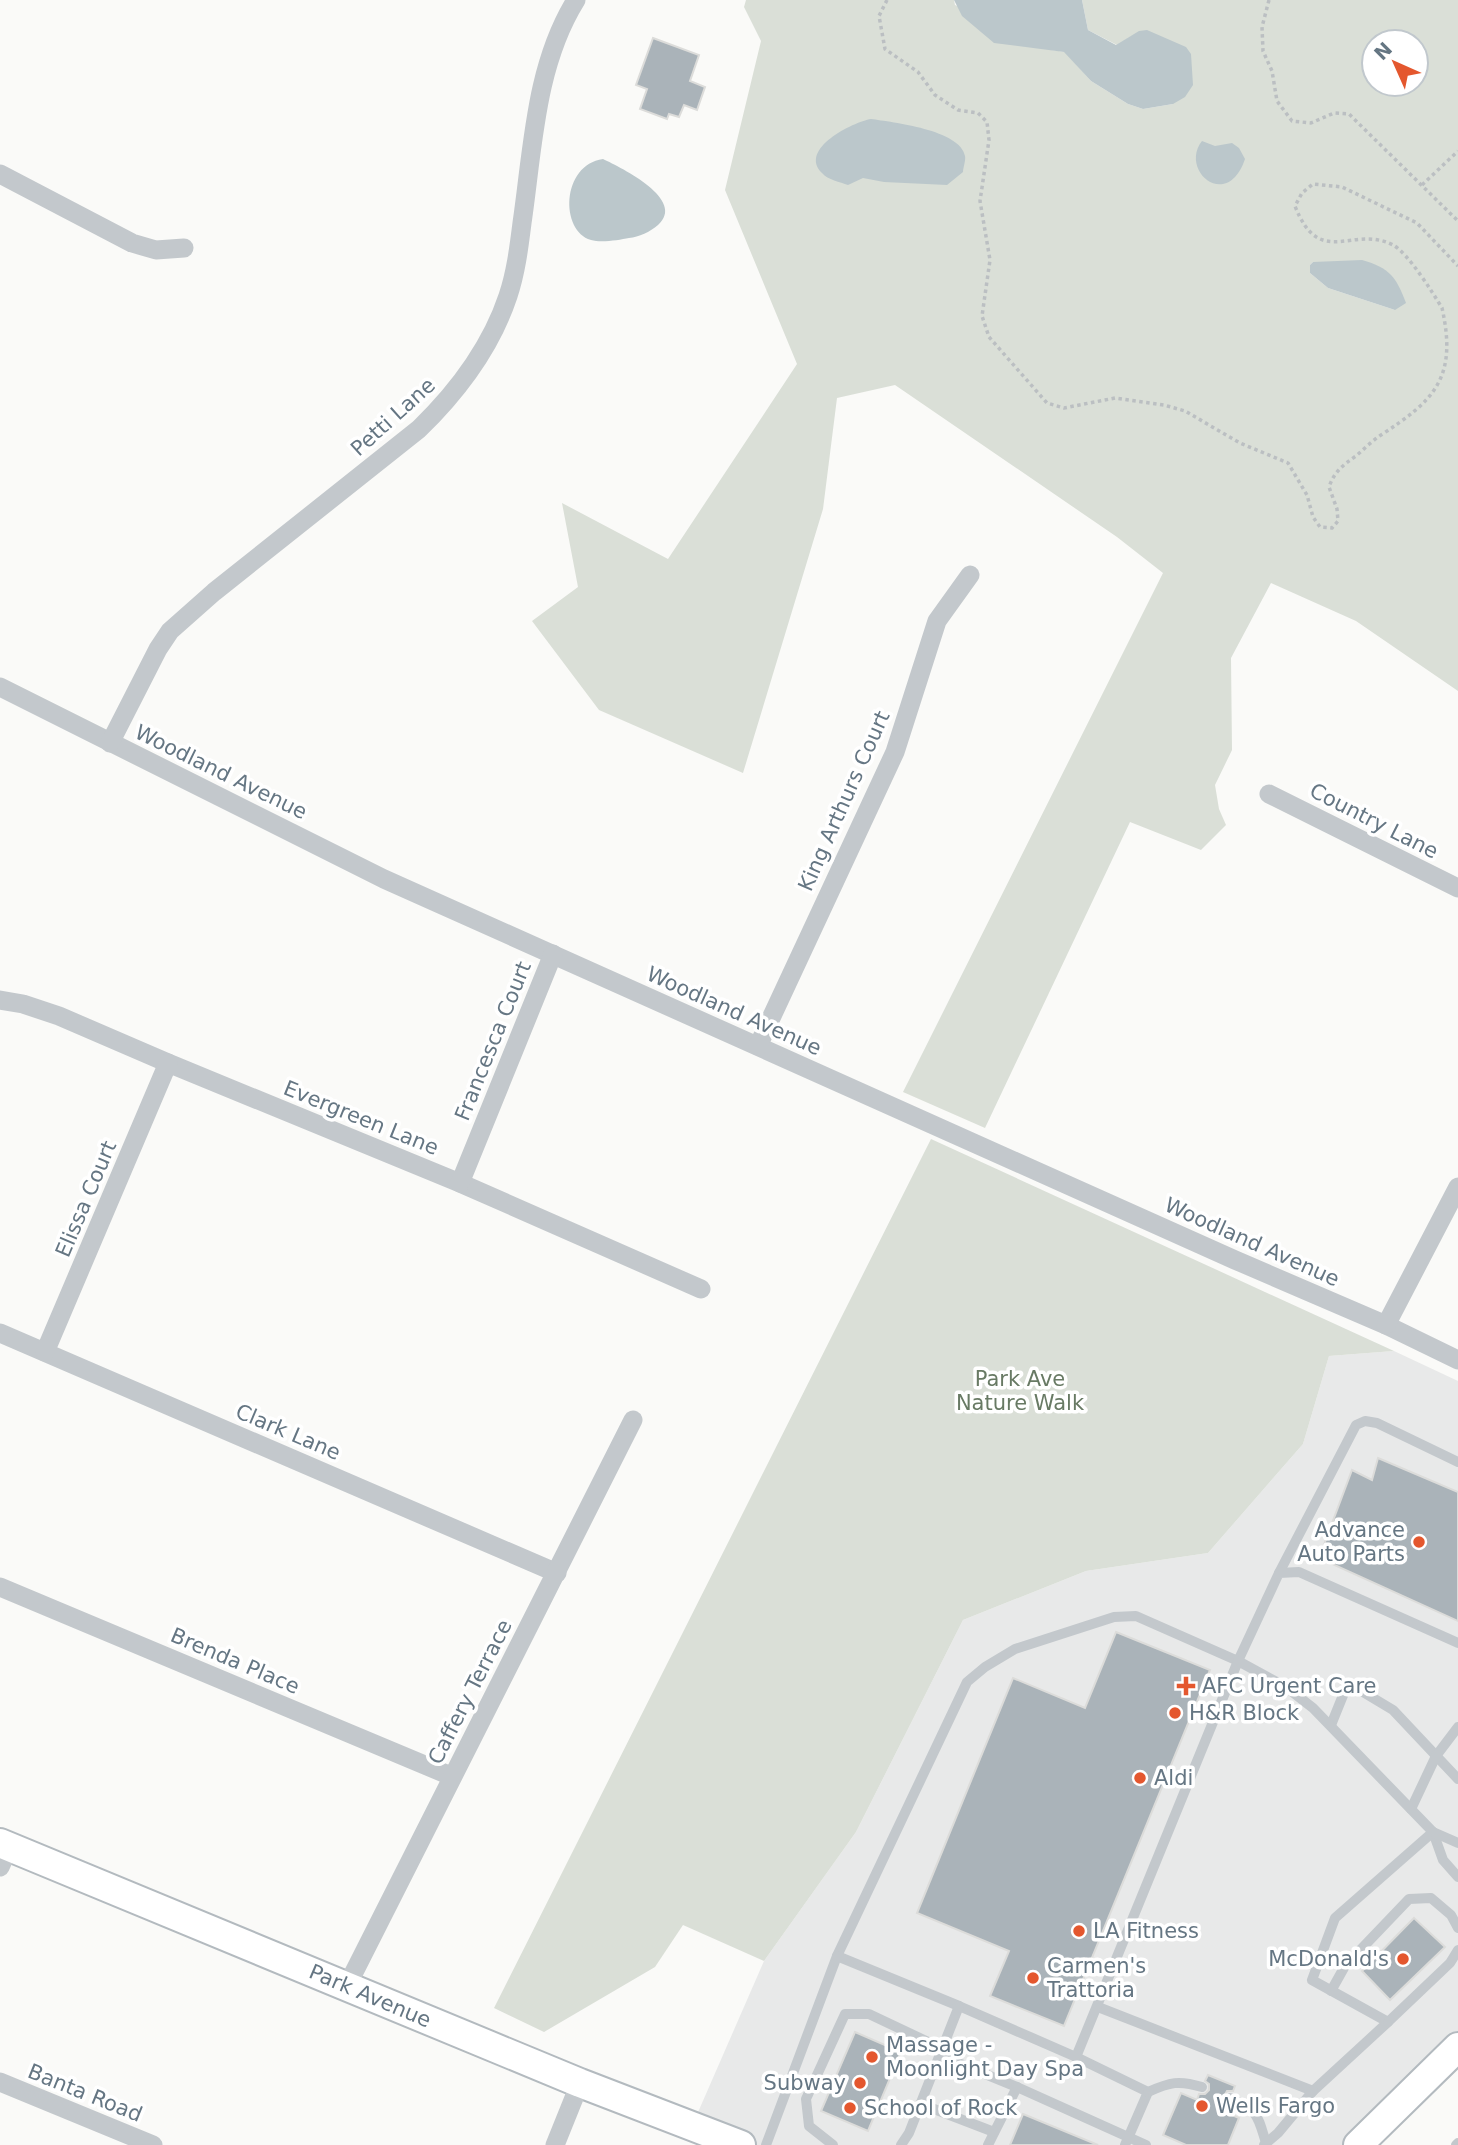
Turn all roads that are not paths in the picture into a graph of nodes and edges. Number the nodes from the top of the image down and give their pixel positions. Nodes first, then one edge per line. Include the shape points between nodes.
1 (576, 0) edge
2 (0, 174) edge
3 (184, 248) dead end
4 (970, 575) dead end
5 (0, 687) edge
6 (110, 743) junction
7 (1269, 794) dead end
8 (1458, 888) edge
9 (553, 954) junction
10 (0, 1000) edge
11 (758, 1046) junction
12 (168, 1063) junction
13 (460, 1183) junction
14 (1458, 1187) edge
15 (701, 1289) dead end
16 (1386, 1325) junction
17 (0, 1333) edge
18 (45, 1352) junction
19 (1458, 1360) edge
20 (634, 1420) dead end
21 (1458, 1462) edge
22 (557, 1573) junction
23 (1279, 1573) junction
24 (0, 1587) edge
25 (1458, 1643) edge
26 (1238, 1661) junction
27 (1331, 1726) junction
28 (1458, 1727) edge
29 (1436, 1756) junction
30 (452, 1776) junction
31 (1458, 1779) edge
32 (1411, 1809) junction
33 (1433, 1832) junction
34 (1458, 1843) edge
35 (3, 1852) edge
36 (1458, 1877) edge
37 (1458, 1928) edge
38 (1458, 1950) edge
39 (837, 1956) junction
40 (347, 1986) junction
41 (1331, 1991) junction
42 (959, 2006) junction
43 (1098, 2007) junction
44 (1388, 2022) junction
45 (1458, 2047) edge
46 (942, 2052) junction
47 (1076, 2057) junction
48 (0, 2082) edge
49 (580, 2084) junction
50 (1017, 2087) junction
51 (1202, 2087) dead end
52 (1313, 2091) junction
53 (1148, 2092) junction
54 (1230, 2098) dead end
55 (921, 2104) junction
56 (994, 2132) junction
57 (1127, 2141) edge
58 (1265, 2144) edge
59 (153, 2145) edge
60 (555, 2145) edge
61 (741, 2145) edge
62 (766, 2145) edge
63 (833, 2145) edge
64 (901, 2145) edge
65 (988, 2145) edge
66 (1146, 2145) edge
67 (1358, 2145) edge

1 - 6 street, Petti Lane via 550,57 540,98 508,297 477,360 419,429 170,631
2 - 3 street via 132,243 156,250
4 - 11 street, King Arthurs Court via 937,621 895,752
5 - 6 street, Woodland Avenue
6 - 9 street, Woodland Avenue via 384,878
7 - 8 street, Country Lane
9 - 11 street, Woodland Avenue
9 - 13 street, Francesca Court
10 - 12 street, Evergreen Lane via 59,1016
11 - 16 street, Woodland Avenue
12 - 13 street, Evergreen Lane
12 - 18 street, Elissa Court
13 - 15 street, Evergreen Lane
14 - 16 street
16 - 19 street, Woodland Avenue
17 - 18 street, Clark Lane
18 - 22 street, Clark Lane
20 - 22 street, Caffery Terrace
21 - 23 lane via 1377,1423 1356,1425
22 - 30 street, Caffery Terrace
23 - 25 lane via 1299,1572
23 - 26 lane
24 - 30 street, Brenda Place
26 - 27 lane via 1286,1687
26 - 39 lane via 1136,1616 1114,1616 1015,1649 985,1667 967,1682
26 - 43 lane
27 - 29 lane via 1348,1683 1393,1710
27 - 32 lane
28 - 29 lane
29 - 31 lane
29 - 32 lane
30 - 40 street, Caffery Terrace
32 - 33 lane
33 - 34 lane
33 - 36 lane via 1443,1860
33 - 41 lane via 1335,1918 1312,1980
35 - 40 main road, Park Avenue
37 - 41 lane via 1431,1898 1409,1899 1345,1966
38 - 44 lane
39 - 42 lane
39 - 62 lane
40 - 49 main road, Park Avenue
41 - 44 lane
42 - 46 lane
42 - 47 lane
43 - 47 lane
43 - 52 lane
44 - 52 lane
45 - 67 main road
46 - 50 lane
46 - 55 lane
46 - 63 lane via 869,2014 845,2014 806,2099 809,2126
47 - 53 lane
48 - 59 street, Banta Road
49 - 60 street
49 - 61 main road, Park Avenue
50 - 56 lane
50 - 57 lane
51 - 53 lane via 1184,2082
52 - 58 lane
53 - 57 lane
54 - 58 lane via 1252,2108
55 - 56 lane
55 - 64 lane
56 - 65 lane
57 - 66 lane

